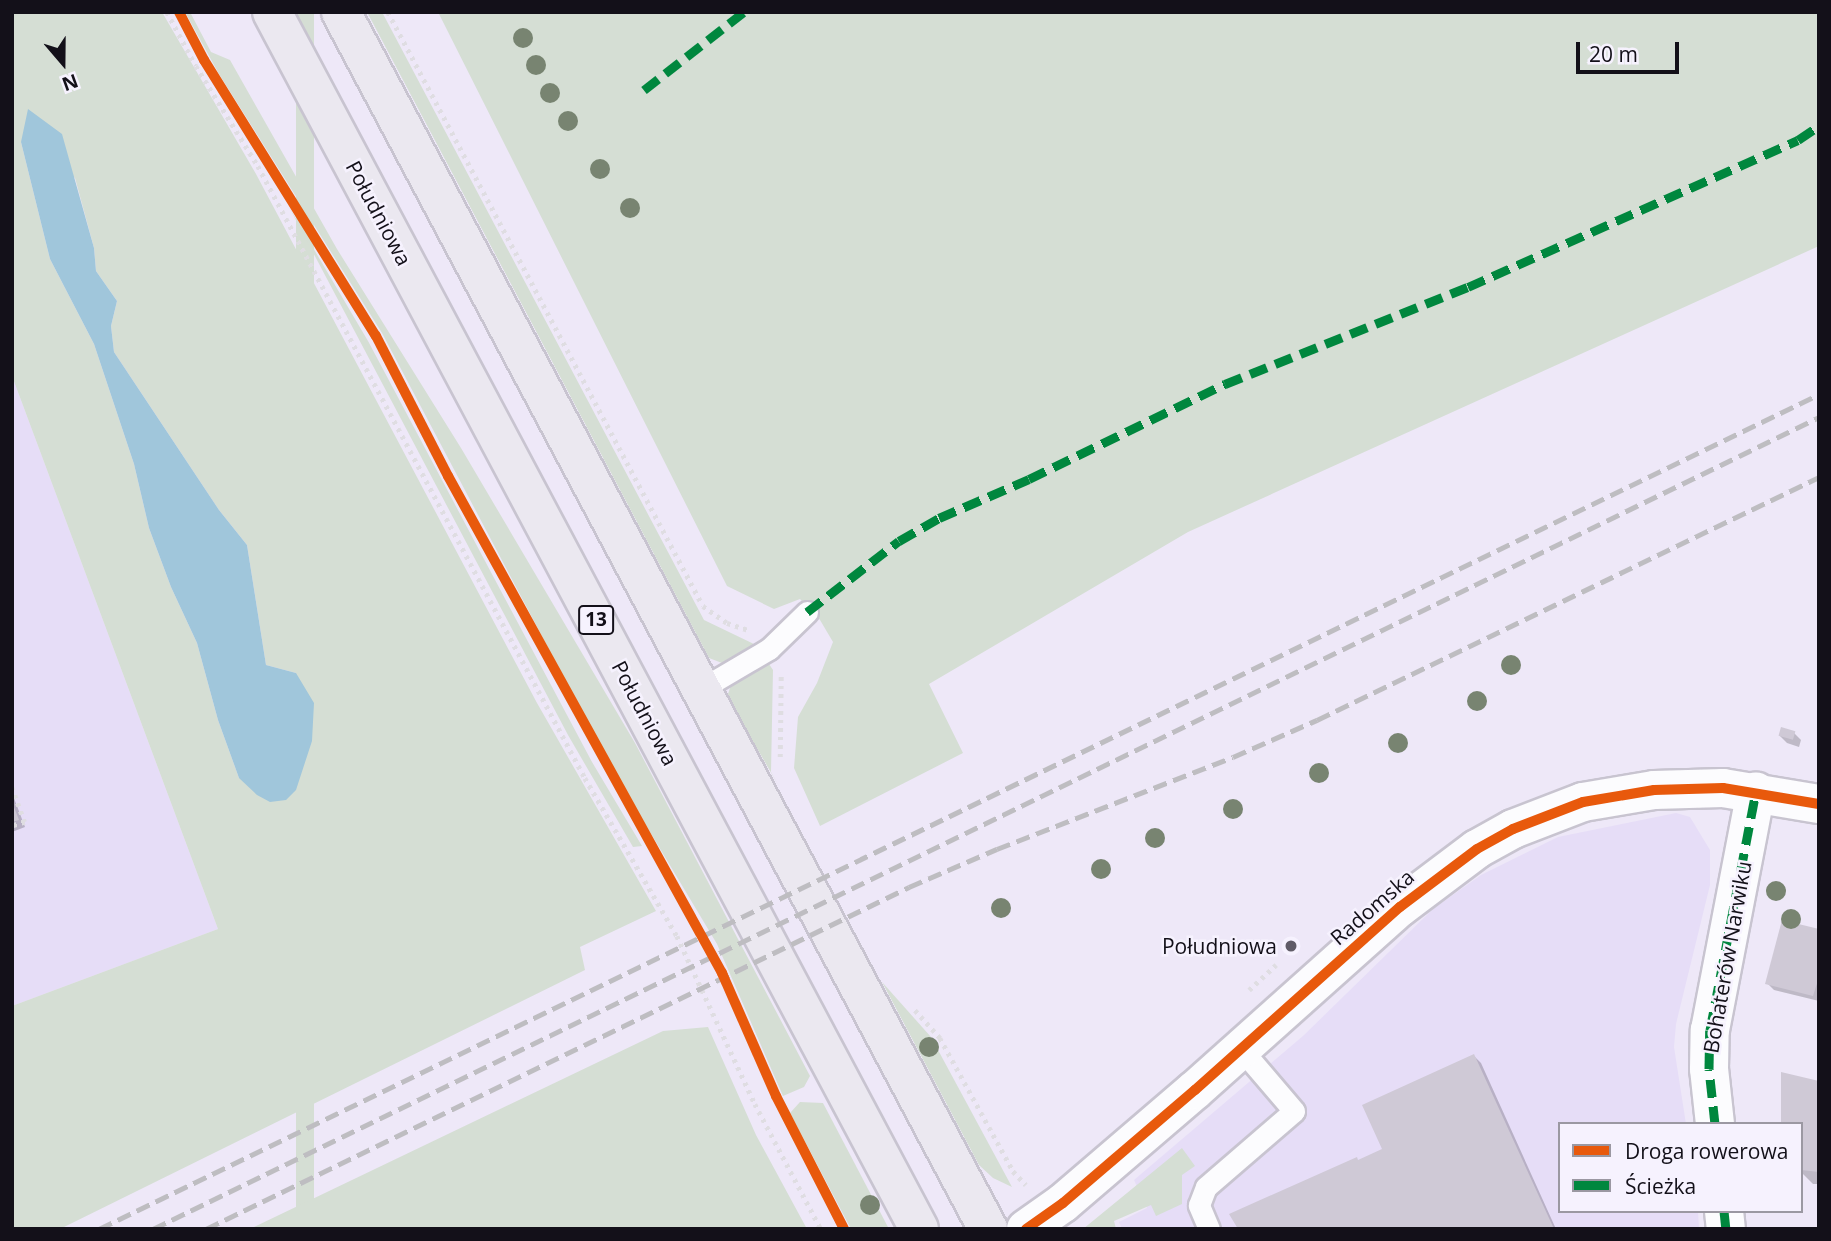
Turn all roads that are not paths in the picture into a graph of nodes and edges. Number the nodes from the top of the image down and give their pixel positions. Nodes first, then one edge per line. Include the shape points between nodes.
1 (272, 12) edge
2 (341, 12) edge
3 (807, 612) dead end
4 (701, 689) junction
5 (1756, 791) junction
6 (1819, 804) edge
7 (1241, 1049) junction
8 (1715, 1122) edge
9 (1028, 1211) edge
10 (919, 1229) edge
11 (988, 1229) edge
12 (1209, 1229) edge

1 - 10 main road, Południowa / 13
2 - 4 main road
3 - 4 lane via 769,649
4 - 11 main road
5 - 6 street, Radomska
5 - 7 street, Radomska via 1686,788 1625,793 1513,829 1437,877
5 - 8 street, Bohaterów Narwiku via 1710,1030
7 - 9 street, Radomska via 1063,1203
7 - 12 lane via 1294,1111 1206,1186 1199,1205

